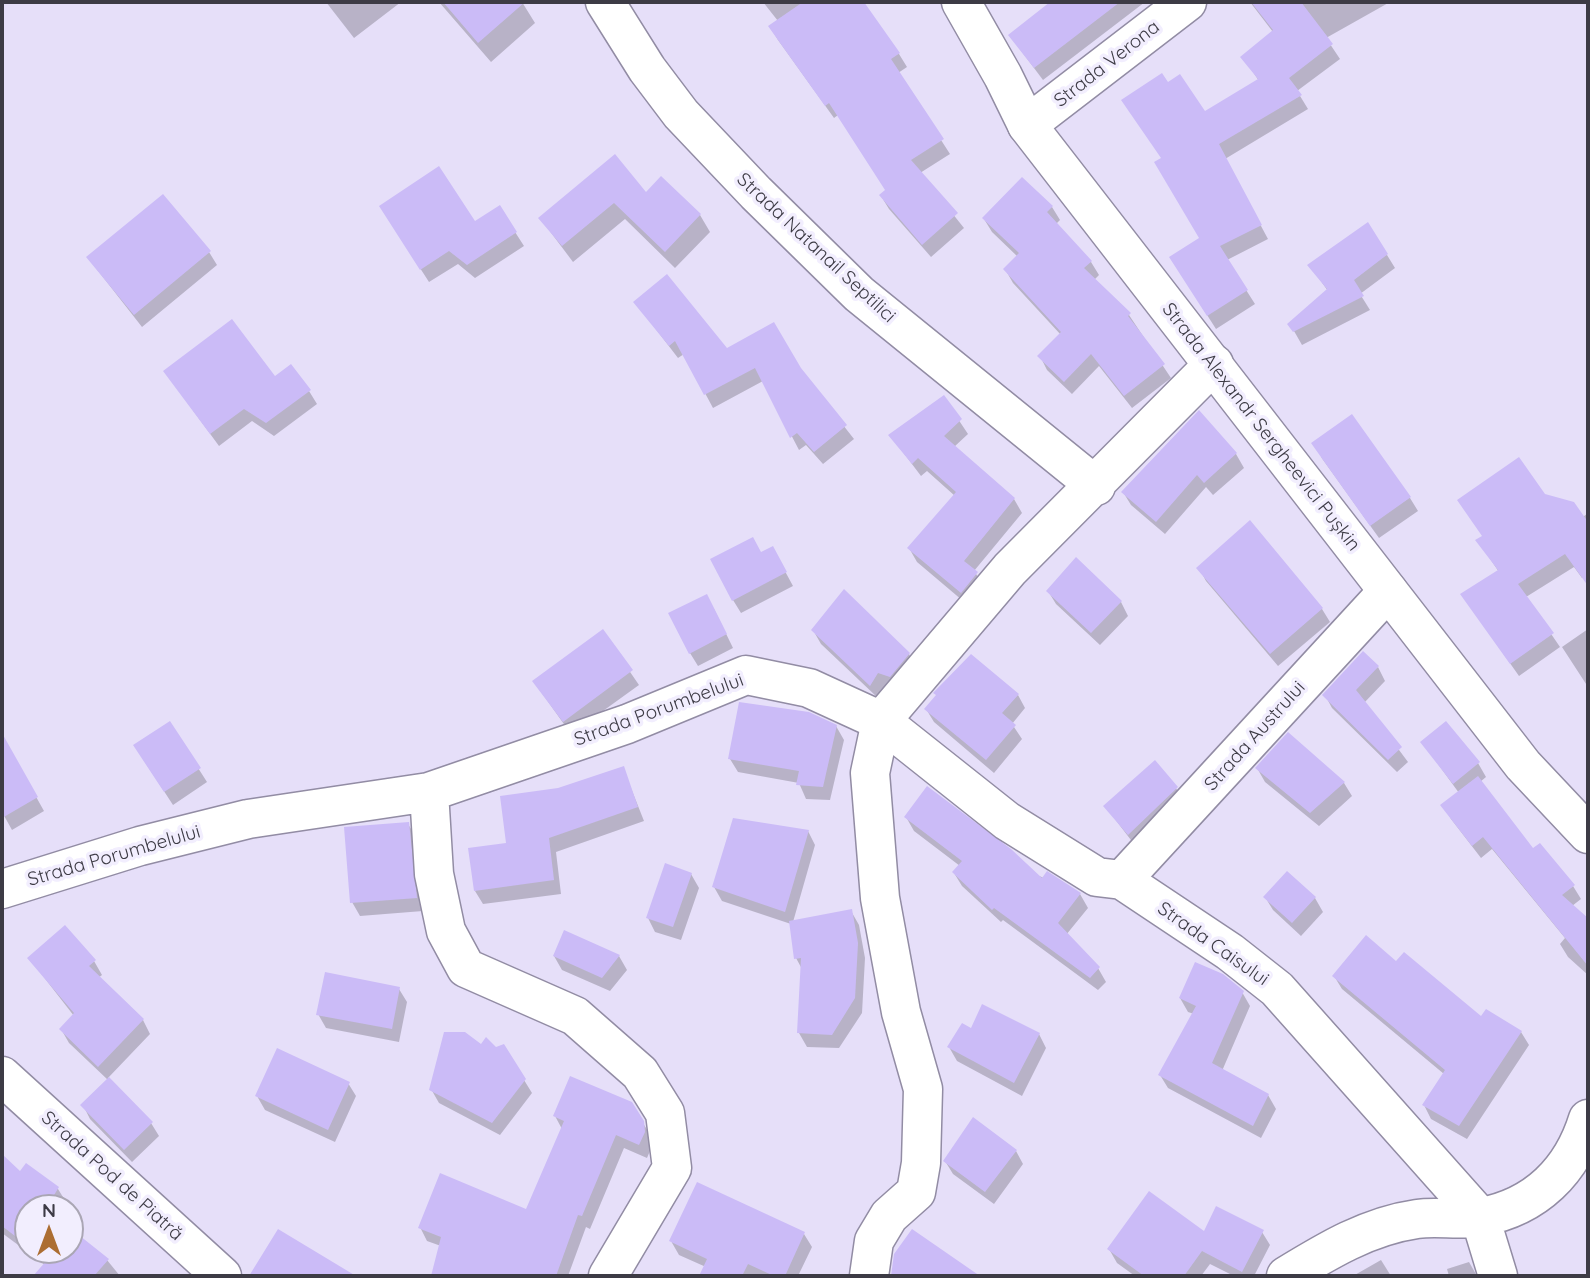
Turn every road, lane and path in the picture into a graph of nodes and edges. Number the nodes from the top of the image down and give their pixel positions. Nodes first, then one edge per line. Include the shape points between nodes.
1 (605, 2) edge
2 (961, 2) edge
3 (1187, 2) edge
4 (1027, 125) junction
5 (1214, 364) junction
6 (1096, 486) junction
7 (1388, 591) junction
8 (881, 721) junction
9 (429, 792) junction
10 (1588, 834) edge
11 (1122, 880) junction
12 (2, 889) edge
13 (2, 1076) edge
14 (1588, 1119) edge
15 (1480, 1217) junction
16 (222, 1276) edge
17 (608, 1276) edge
18 (869, 1276) edge
19 (1286, 1276) edge
20 (1498, 1276) edge

1 - 6 street, Strada Natanail Septilici via 681,114 756,193 859,294
2 - 4 street, Strada Alexandr Sergheevici Pușkin
3 - 4 street, Strada Verona
4 - 5 street, Strada Alexandr Sergheevici Pușkin
5 - 6 street
5 - 7 street, Strada Alexandr Sergheevici Pușkin
6 - 8 street via 1010,569
7 - 10 street, Strada Alexandr Sergheevici Pușkin via 1523,765
7 - 11 street, Strada Austrului
8 - 9 street, Strada Porumbelului via 810,688 747,676 627,724
8 - 11 street, Strada Caisului via 1007,821 1097,877
8 - 18 street via 870,773 880,898 901,1012 923,1089 916,1192 889,1216 874,1241
9 - 12 street, Strada Porumbelului via 248,819 140,846
9 - 17 street via 446,931 466,968 575,1016 640,1073 665,1113 671,1168
11 - 15 street, Strada Caisului via 1230,951 1277,989
13 - 16 street, Strada Pod de Piatră
14 - 15 street via 1556,1180 1519,1206
15 - 19 street via 1417,1219 1363,1233
15 - 20 street, Strada Caisului

